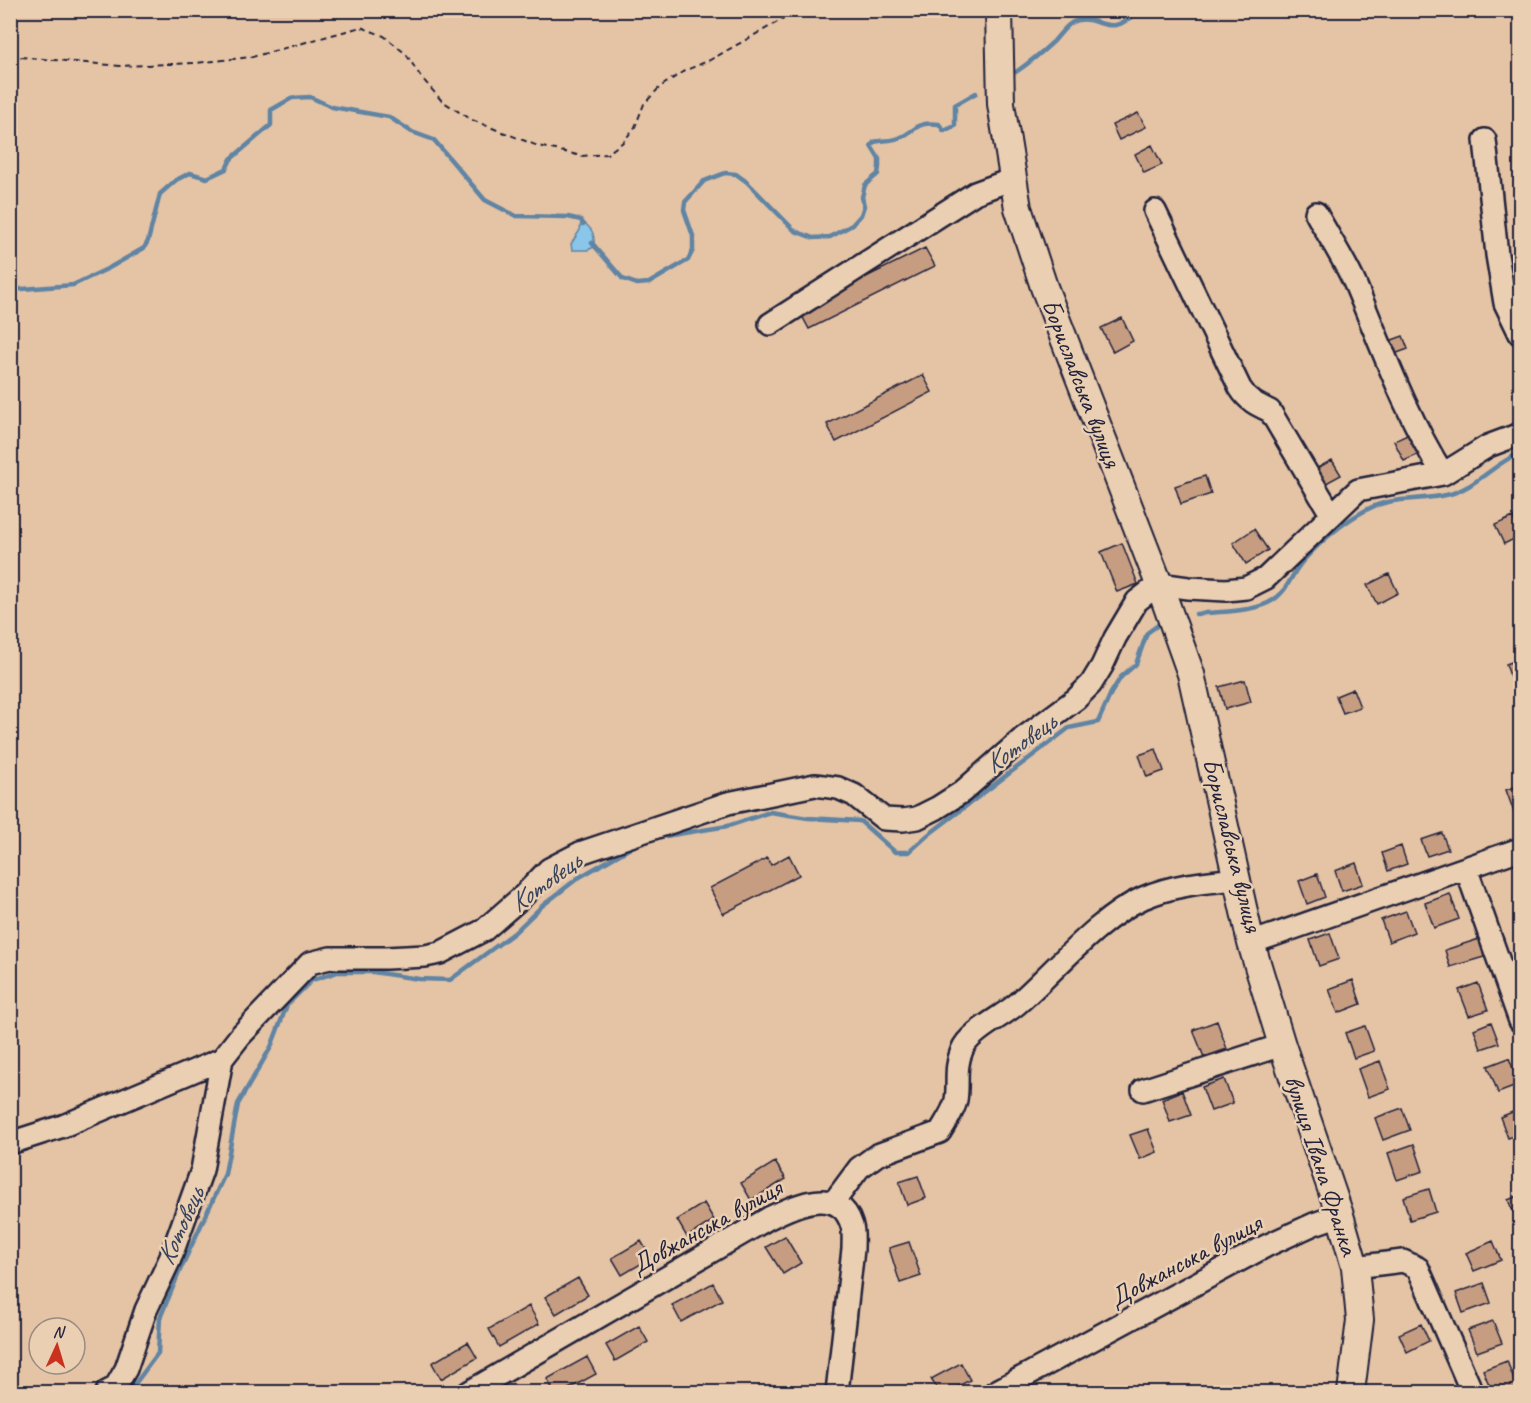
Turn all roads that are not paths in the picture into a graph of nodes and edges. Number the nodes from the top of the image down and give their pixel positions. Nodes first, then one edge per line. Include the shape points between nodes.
1 (999, 10) edge
2 (1485, 140) dead end
3 (1013, 179) junction
4 (1155, 211) dead end
5 (1316, 213) dead end
6 (770, 324) dead end
7 (1521, 334) edge
8 (1521, 434) edge
9 (1443, 474) junction
10 (1331, 514) junction
11 (1160, 584) junction
12 (1521, 849) edge
13 (1467, 868) junction
14 (1237, 879) junction
15 (1251, 943) junction
16 (1521, 1021) edge
17 (1282, 1045) junction
18 (222, 1059) junction
19 (1143, 1090) dead end
20 (10, 1143) edge
21 (833, 1203) junction
22 (1340, 1215) junction
23 (1355, 1267) junction
24 (107, 1392) edge
25 (469, 1392) edge
26 (837, 1392) edge
27 (995, 1392) edge
28 (1351, 1392) edge
29 (1473, 1392) edge

1 - 3 main road, Бориславська вулиця via 1001,104
2 - 7 street via 1505,303
3 - 6 street via 975,193
3 - 11 main road, Бориславська вулиця via 1018,208 1044,287
4 - 10 street via 1245,397 1270,411
5 - 9 street via 1355,283 1393,378
8 - 9 street via 1488,446
9 - 10 street via 1358,490
10 - 11 street via 1266,578 1246,588
11 - 14 main road, Бориславська вулиця via 1191,674
11 - 18 street via 1137,601 1102,666 1076,699 937,808 917,818 884,819 854,795 815,785 728,802 580,853 549,869 484,930 440,953 330,958 310,963
12 - 13 street, Бориславська вулиця
13 - 15 street, Бориславська вулиця
13 - 16 street
14 - 15 main road, Бориславська вулиця
14 - 21 street via 1166,890 1141,899 1085,939 1015,1006 980,1030 962,1049 956,1100 940,1132 878,1155 859,1167
15 - 17 main road, вулиця Івана Франка
17 - 19 street
17 - 22 main road, вулиця Івана Франка
18 - 20 street via 63,1126
18 - 24 street via 202,1170 126,1370 115,1388
21 - 25 street, Довжанська вулиця via 797,1204 769,1218
21 - 26 street via 845,1211 852,1227 853,1249
22 - 23 main road, вулиця Івана Франка
22 - 27 street, Довжанська вулиця via 1266,1246
23 - 28 main road, вулиця Івана Франка via 1360,1320
23 - 29 street via 1403,1261 1418,1268

